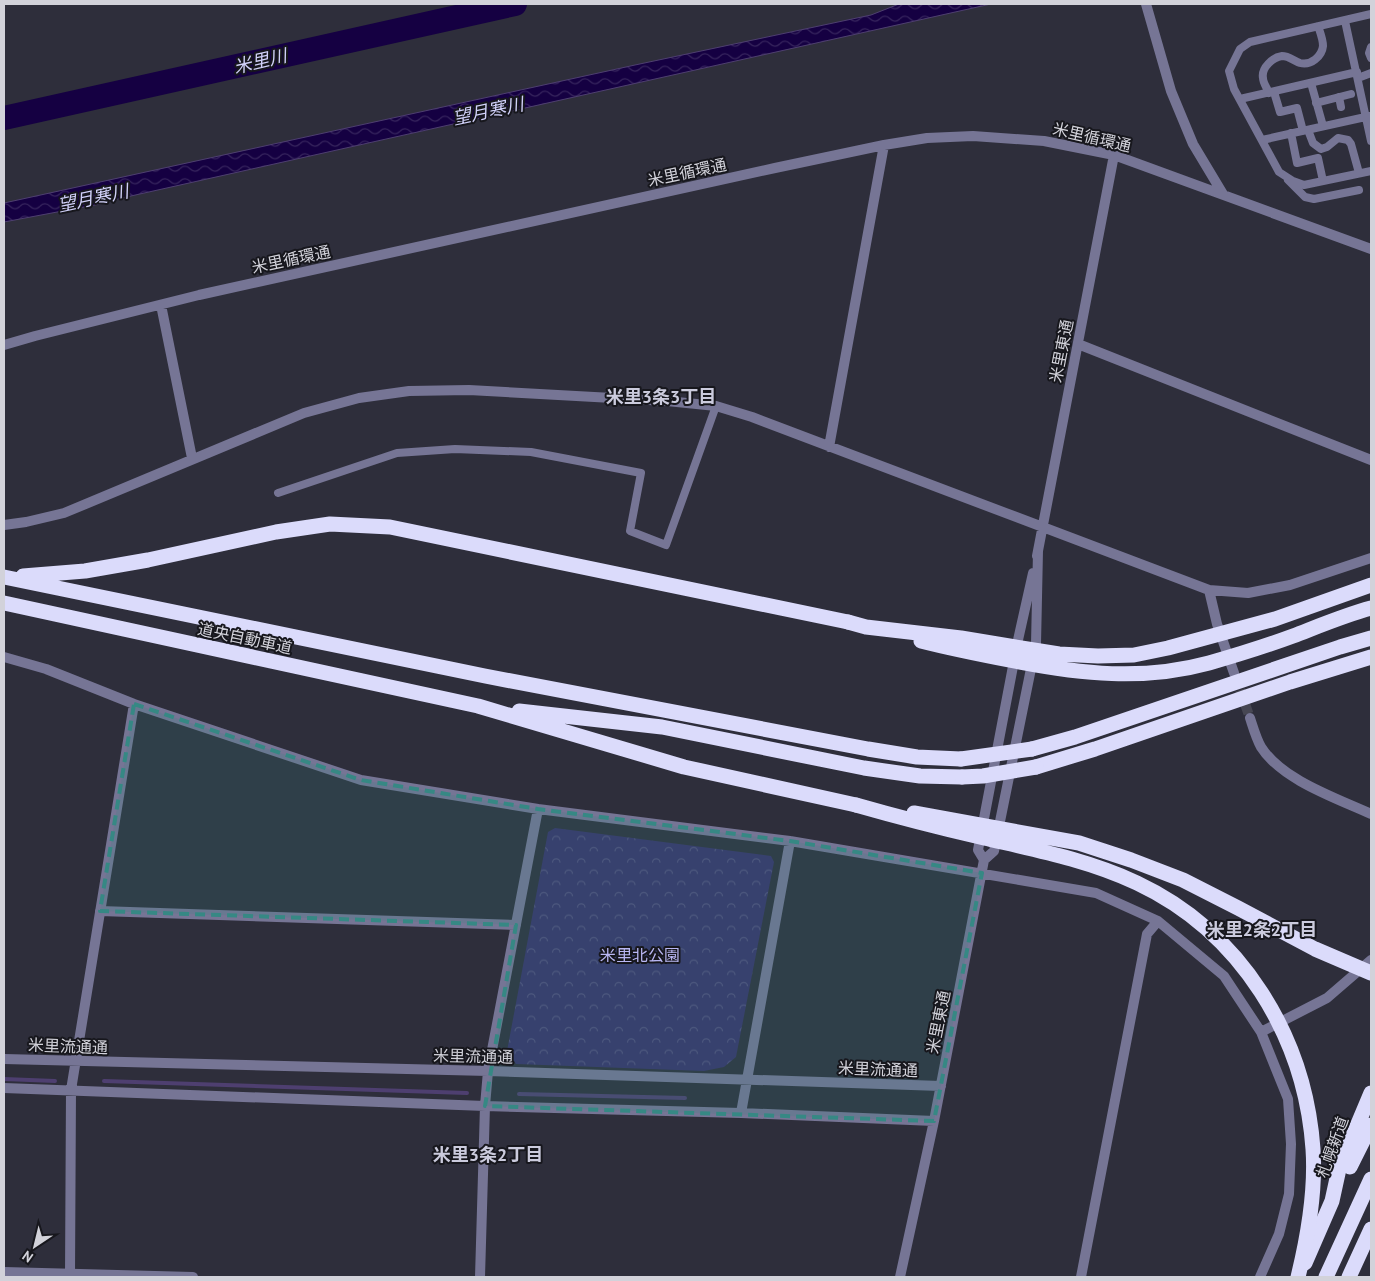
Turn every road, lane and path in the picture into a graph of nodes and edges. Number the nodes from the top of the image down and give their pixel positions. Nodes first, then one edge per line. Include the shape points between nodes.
1 (1147, 7) edge
2 (1371, 14) edge
3 (1345, 21) junction
4 (1318, 26) junction
5 (1371, 47) edge
6 (1371, 58) edge
7 (1371, 73) edge
8 (1357, 75) junction
9 (1311, 83) junction
10 (1271, 92) junction
11 (1351, 94) dead end
12 (1339, 97) junction
13 (1240, 99) junction
14 (1316, 103) junction
15 (1342, 107) dead end
16 (1369, 116) edge
17 (1323, 126) junction
18 (1306, 130) junction
19 (1291, 134) junction
20 (1262, 140) junction
21 (1371, 140) edge
22 (884, 145) junction
23 (1114, 156) junction
24 (1371, 171) edge
25 (1279, 172) junction
26 (1359, 173) junction
27 (1323, 181) junction
28 (1359, 190) dead end
29 (1223, 194) junction
30 (1371, 249) edge
31 (161, 304) junction
32 (1078, 344) junction
33 (4, 345) edge
34 (716, 406) junction
35 (829, 447) junction
36 (192, 458) junction
37 (1371, 460) edge
38 (278, 493) dead end
39 (4, 524) edge
40 (1042, 527) junction
41 (1038, 552) junction
42 (1371, 558) edge
43 (5, 578) edge
44 (1371, 585) edge
45 (1209, 590) junction
46 (4, 603) edge
47 (1371, 608) edge
48 (866, 627) junction
49 (1371, 638) edge
50 (4, 657) edge
51 (1371, 657) edge
52 (1234, 673) tunnel mouth
53 (134, 704) junction
54 (478, 706) junction
55 (1250, 718) tunnel mouth
56 (856, 804) junction
57 (538, 809) junction
58 (1371, 814) edge
59 (790, 842) junction
60 (984, 860) junction
61 (982, 873) junction
62 (100, 911) junction
63 (1158, 921) junction
64 (516, 925) junction
65 (1371, 960) edge
66 (1371, 973) edge
67 (1261, 1032) junction
68 (4, 1059) edge
69 (75, 1062) junction
70 (488, 1071) junction
71 (748, 1080) junction
72 (941, 1086) junction
73 (4, 1088) edge
74 (71, 1090) junction
75 (1369, 1099) edge
76 (485, 1106) junction
77 (741, 1113) junction
78 (934, 1122) junction
79 (1371, 1125) edge
80 (1371, 1179) edge
81 (1332, 1202) junction
82 (1371, 1229) edge
83 (4, 1272) edge
84 (70, 1276) edge
85 (193, 1277) edge
86 (480, 1277) edge
87 (900, 1277) edge
88 (1081, 1277) edge
89 (1260, 1277) edge
90 (1298, 1277) edge
91 (1326, 1277) edge
92 (1349, 1277) edge

1 - 29 street via 1171,91 1194,144
2 - 3 lane
3 - 4 lane
3 - 8 lane
4 - 10 lane via 1323,46 1318,56 1305,64 1281,56 1274,58 1263,71 1262,78
4 - 13 lane via 1250,42 1240,48 1229,71
5 - 6 lane
7 - 8 lane
8 - 9 lane
8 - 16 lane
9 - 10 lane
9 - 14 lane
10 - 13 lane
10 - 18 lane via 1280,112 1297,108
11 - 12 lane
12 - 14 lane
12 - 15 lane
13 - 20 lane
14 - 17 lane
16 - 17 lane
16 - 21 lane
17 - 18 lane
18 - 19 lane
18 - 26 lane via 1313,143 1321,148 1338,138 1348,140
19 - 20 lane
19 - 27 lane via 1298,163 1318,158
20 - 25 lane
22 - 23 street, 米里循環通 via 927,138 973,136 1044,141
22 - 31 street, 米里循環通
22 - 35 street
23 - 29 street, 米里循環通
23 - 32 street, 米里東通
24 - 26 lane
25 - 27 lane via 1304,185
25 - 28 lane via 1305,197 1314,199
26 - 27 lane
29 - 30 street, 米里循環通
31 - 33 street, 米里循環通
31 - 36 street
32 - 37 street
32 - 40 street, 米里東通
34 - 35 street
34 - 36 street via 470,390 409,391 359,398 304,413
34 - 38 lane via 666,545 630,531 641,473 531,452 455,449 397,453
35 - 40 street
36 - 39 street via 64,513
40 - 41 street, 米里東通
40 - 45 street
41 - 60 street, 米里東通 via 978,850
41 - 60 street, 米里東通 via 1036,644 994,852
42 - 45 street via 1290,585 1248,593
43 - 48 highway, bridge via 85,571 330,524 390,527
43 - 49 highway, bridge via 485,676 868,749 917,757 961,759 1032,748 1075,737
44 - 48 highway, bridge via 1275,619 1134,655 1059,654
45 - 52 street
46 - 54 highway, 道央自動車道
47 - 48 highway, bridge via 1209,663 1137,674 1099,674 1052,668 958,651
50 - 53 street via 46,669
51 - 54 highway, bridge via 1095,749 1036,767 983,776 920,776 864,768 662,727
53 - 57 street via 361,780
53 - 62 street
54 - 56 highway via 684,767
55 - 58 street via 1260,746 1292,777
56 - 66 highway, bridge via 940,816 1080,843 1183,880 1314,949
56 - 90 highway, bridge via 933,826 1081,860 1164,897 1207,929 1230,952 1266,997 1289,1046 1305,1098 1313,1150 1313,1178
57 - 59 street
57 - 64 street
59 - 61 street
59 - 71 street
60 - 61 street, 米里東通
61 - 63 street via 1096,893
61 - 72 street, 米里東通
62 - 64 street
62 - 69 street
63 - 67 street via 1224,976
63 - 88 street via 1147,934
64 - 70 street
65 - 67 street via 1327,998
67 - 89 street via 1288,1099 1290,1144 1289,1194 1279,1234
68 - 69 street, 米里流通通
69 - 70 street, 米里流通通
69 - 74 street
70 - 71 street, 米里流通通
70 - 76 street
71 - 72 street, 米里流通通
71 - 77 street
72 - 78 street, 米里東通
73 - 74 street
74 - 76 street
74 - 84 street
75 - 81 highway, 札幌新道 via 1340,1169
76 - 77 street
76 - 86 street
77 - 78 street
78 - 87 street, 米里東通
79 - 81 highway, 札幌新道
80 - 91 highway
81 - 90 highway, 札幌新道
82 - 92 highway
83 - 84 street
84 - 85 street

